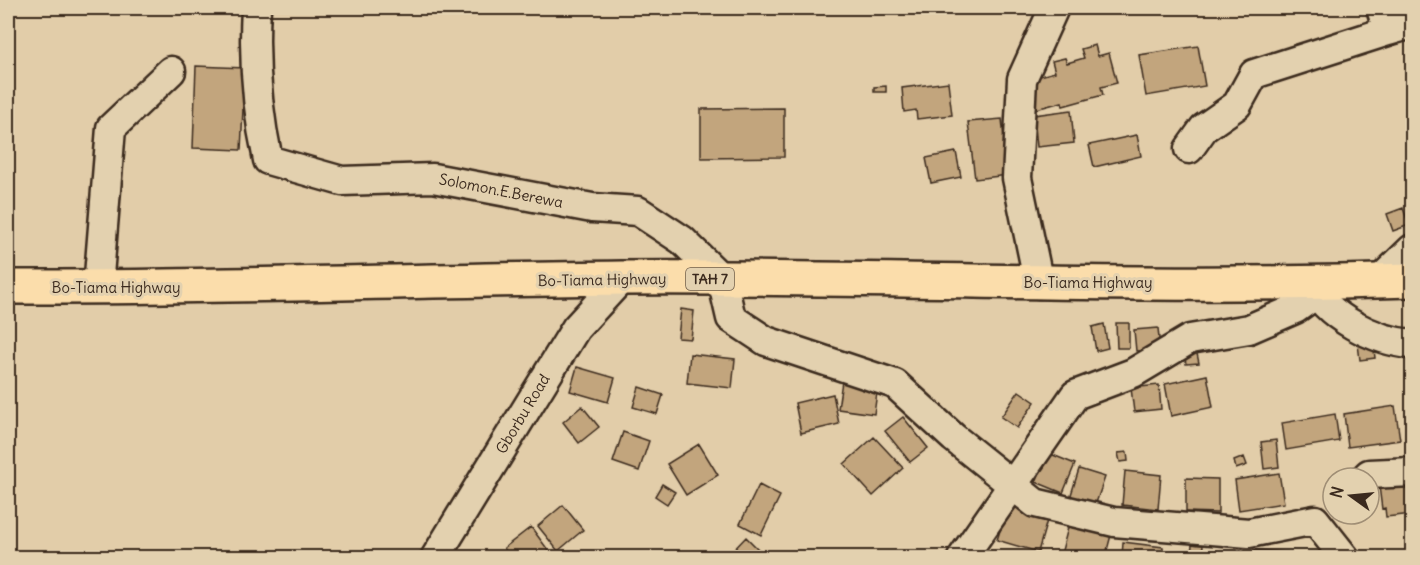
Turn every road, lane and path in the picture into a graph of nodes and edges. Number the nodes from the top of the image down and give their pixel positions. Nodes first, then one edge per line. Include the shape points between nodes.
1 (256, 8) edge
2 (1054, 8) edge
3 (1394, 21) edge
4 (171, 71) dead end
5 (1189, 149) dead end
6 (1413, 249) edge
7 (622, 278) junction
8 (722, 279) junction
9 (1413, 280) edge
10 (1379, 281) junction
11 (1039, 284) junction
12 (8, 287) edge
13 (98, 288) junction
14 (1313, 288) junction
15 (1413, 344) edge
16 (1413, 472) edge
17 (1381, 473) edge
18 (1013, 483) junction
19 (1321, 513) edge
20 (1330, 526) edge
21 (435, 558) edge
22 (962, 558) edge
23 (1345, 558) edge

1 - 8 street, Solomon.E.Berewa via 254,42 260,124 268,160 342,181 434,178 592,208 638,211 682,240
2 - 11 street via 1022,79 1017,178
3 - 5 street via 1254,74 1237,105 1204,128
4 - 13 street via 111,128
6 - 10 street
7 - 8 highway, Bo-Tiama Highway / TAH 7
7 - 13 highway, Bo-Tiama Highway / TAH 7
7 - 21 street, Gborbu Road via 576,328
8 - 11 highway, Bo-Tiama Highway / TAH 7
8 - 18 street via 731,318 766,341 895,384 954,438
9 - 10 highway, Bo-Tiama Highway / TAH 7
10 - 14 highway, Bo-Tiama Highway / TAH 7
11 - 14 highway, Bo-Tiama Highway / TAH 7
12 - 13 highway, Bo-Tiama Highway / TAH 7
14 - 15 street via 1341,320 1400,343
14 - 18 street via 1295,309 1249,328 1190,339 1133,373 1075,395
16 - 17 street
18 - 19 street via 1035,503 1114,522 1249,533
18 - 22 street
20 - 23 street

